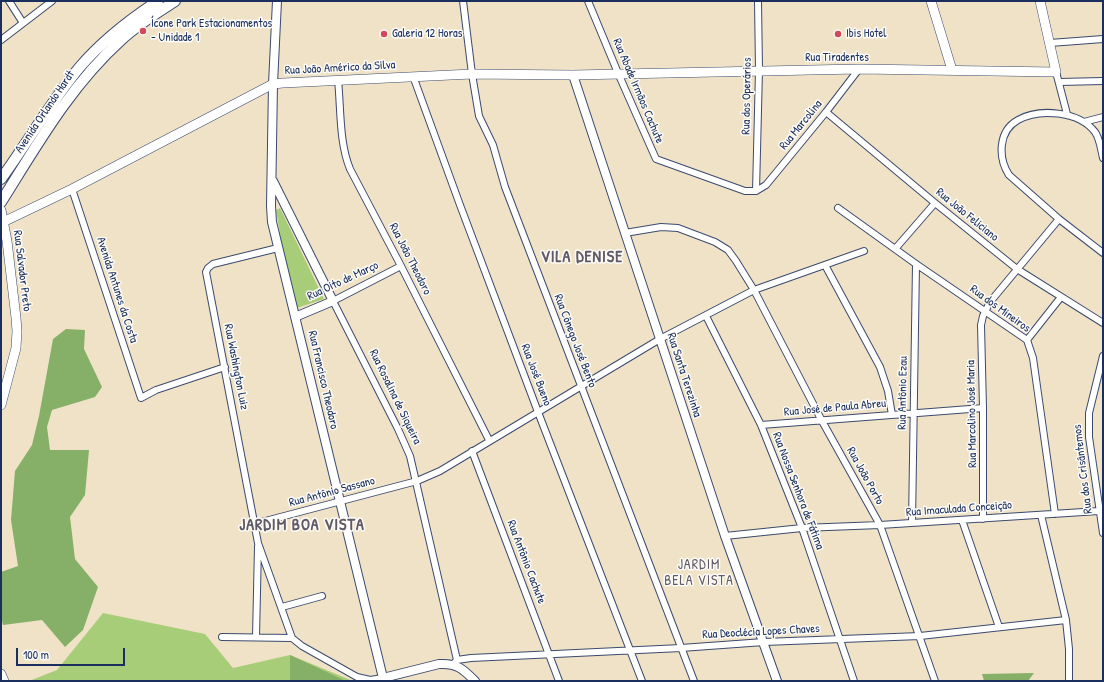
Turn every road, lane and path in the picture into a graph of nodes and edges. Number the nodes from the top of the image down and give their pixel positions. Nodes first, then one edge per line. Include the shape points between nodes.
1 (9, 1) edge
2 (52, 1) edge
3 (158, 1) edge
4 (175, 1) edge
5 (277, 1) edge
6 (463, 1) edge
7 (588, 1) edge
8 (758, 1) edge
9 (931, 1) edge
10 (1040, 1) edge
11 (22, 24) junction
12 (1103, 39) edge
13 (1, 40) edge
14 (1050, 43) junction
15 (859, 69) junction
16 (759, 70) junction
17 (952, 70) junction
18 (1056, 72) junction
19 (472, 74) junction
20 (573, 74) junction
21 (618, 74) junction
22 (413, 76) junction
23 (338, 80) junction
24 (1103, 81) edge
25 (1059, 82) junction
26 (273, 84) junction
27 (826, 112) junction
28 (1066, 114) junction
29 (1103, 117) edge
30 (1084, 122) junction
31 (1103, 158) edge
32 (2, 175) edge
33 (272, 178) junction
34 (72, 189) junction
35 (756, 191) junction
36 (1, 202) edge
37 (935, 203) junction
38 (838, 208) dead end
39 (1, 210) edge
40 (1059, 219) junction
41 (3, 223) edge
42 (625, 233) junction
43 (278, 248) junction
44 (895, 249) junction
45 (864, 251) dead end
46 (1103, 253) edge
47 (916, 264) junction
48 (402, 266) junction
49 (825, 266) junction
50 (1017, 269) junction
51 (754, 290) junction
52 (1061, 297) junction
53 (333, 301) junction
54 (985, 311) junction
55 (706, 316) junction
56 (295, 317) junction
57 (1103, 323) edge
58 (660, 339) junction
59 (1027, 340) junction
60 (1103, 356) edge
61 (225, 367) junction
62 (580, 386) junction
63 (1, 405) edge
64 (983, 408) junction
65 (538, 412) junction
66 (914, 413) junction
67 (892, 415) junction
68 (822, 421) junction
69 (761, 425) junction
70 (489, 440) junction
71 (472, 451) junction
72 (417, 481) junction
73 (339, 501) junction
74 (1099, 511) junction
75 (1055, 514) junction
76 (1041, 515) junction
77 (983, 519) junction
78 (962, 520) junction
79 (912, 523) junction
80 (254, 524) junction
81 (880, 525) junction
82 (802, 528) junction
83 (1103, 533) edge
84 (724, 536) junction
85 (258, 543) junction
86 (322, 596) dead end
87 (282, 607) junction
88 (1066, 620) junction
89 (999, 627) junction
90 (920, 636) junction
91 (222, 637) dead end
92 (256, 637) junction
93 (292, 638) junction
94 (840, 639) junction
95 (764, 642) junction
96 (681, 648) junction
97 (630, 650) junction
98 (550, 654) junction
99 (455, 662) junction
100 (1, 674) edge
101 (383, 678) junction
102 (4, 681) edge
103 (475, 681) edge
104 (559, 681) edge
105 (642, 681) edge
106 (694, 681) edge
107 (777, 681) edge
108 (854, 681) edge
109 (935, 681) edge
110 (1069, 681) edge

1 - 11 street
2 - 11 street
3 - 32 main road, Avenida Orlando Hardt via 116,32 80,67
4 - 36 main road, Avenida Orlando Hardt via 121,40 86,75 56,116
5 - 26 street, Rua Francisco Theodoro
6 - 19 street, Rua Cônego José Bento
7 - 21 street, Rua Abade Irmãos Cachute
8 - 16 street, Rua dos Operários
9 - 17 main road
10 - 14 main road
11 - 13 street
12 - 14 street
14 - 18 main road
15 - 16 main road, Rua Tiradentes
15 - 17 main road, Rua Tiradentes
15 - 27 street, Rua Marcolina
16 - 21 main road, Rua Tiradentes
16 - 35 street, Rua dos Operários
17 - 18 main road, Rua Tiradentes
18 - 25 street
19 - 20 main road, Rua João Américo da Silva
19 - 22 main road, Rua João Américo da Silva
19 - 62 street, Rua Cônego José Bento via 479,116 495,151 505,187
20 - 21 main road, Rua João Américo da Silva
20 - 42 street, Rua Santa Terezinha
21 - 35 street, Rua Abade Irmãos Cachute via 657,160 745,191
22 - 23 main road, Rua João Américo da Silva
22 - 65 street, Rua José Bueno
23 - 26 main road, Rua João Américo da Silva
23 - 48 street, Rua João Theodoro via 346,158
24 - 25 street
25 - 28 street
26 - 33 street, Rua Francisco Theodoro
26 - 34 main road, Rua João Américo da Silva
27 - 35 street, Rua Marcolina via 766,185
27 - 37 street, Rua João Feliciano
28 - 30 street
28 - 40 street via 1034,114 1016,121 1005,134 1001,151 1009,174
29 - 30 street
30 - 31 street via 1095,132
33 - 43 street, Rua Francisco Theodoro via 272,222
33 - 53 street, Rua Rosalina de Siqueira
34 - 41 main road, Rua João Américo da Silva
34 - 61 street, Avenida Antunes da Costa via 141,398 156,390
37 - 44 street
37 - 50 street, Rua João Feliciano
38 - 44 street, Rua dos Mineiros
39 - 41 main road, Rua Salvador Preto
40 - 46 street
40 - 50 street
41 - 63 main road, Rua Salvador Preto via 17,331 16,348
42 - 51 street, Rua João Porto via 670,227 715,242 728,250
42 - 58 street, Rua Santa Terezinha
43 - 56 street, Rua Francisco Theodoro
43 - 61 street, Rua Washington Luiz via 213,264 208,268 207,276
44 - 47 street, Rua dos Mineiros
45 - 49 street, Rua Antônio Sassano
47 - 54 street, Rua dos Mineiros
47 - 66 street, Rua Antônio Ezau
48 - 53 street, Rua Oito de Março
48 - 70 street, Rua João Theodoro
49 - 51 street, Rua Antônio Sassano
49 - 67 street via 880,367
50 - 52 street, Rua João Feliciano
50 - 54 street
51 - 55 street, Rua Antônio Sassano
51 - 68 street, Rua João Porto
52 - 57 street, Rua João Feliciano
52 - 59 street
53 - 56 street, Rua Oito de Março
53 - 72 street, Rua Rosalina de Siqueira via 405,443
54 - 59 street, Rua dos Mineiros
54 - 64 street, Rua Marcolino José Maria via 981,325
55 - 58 street, Rua Antônio Sassano
55 - 69 street, Rua Nossa Senhora de Fátima
56 - 73 street, Rua Francisco Theodoro
58 - 62 street, Rua Antônio Sassano
58 - 84 street, Rua Santa Terezinha
59 - 75 street, Rua dos Mineiros via 1033,358
60 - 74 street, Rua dos Crisântemos via 1088,424
61 - 80 street, Rua Washington Luiz
62 - 65 street, Rua Antônio Sassano
62 - 96 street, Rua Cônego José Bento
64 - 66 street, Rua José de Paula Abreu
64 - 77 street, Rua Marcolino José Maria
65 - 70 street, Rua Antônio Sassano
65 - 97 street, Rua José Bueno
66 - 67 street, Rua José de Paula Abreu
66 - 79 street, Rua Antônio Ezau
67 - 68 street, Rua José de Paula Abreu
68 - 69 street, Rua José de Paula Abreu
68 - 81 street, Rua João Porto
69 - 82 street, Rua Nossa Senhora de Fátima
70 - 71 street, Rua Antônio Sassano
71 - 72 street, Rua Antônio Sassano via 440,471
71 - 98 street, Rua Antônio Cachute
72 - 73 street, Rua Antônio Sassano
72 - 99 street, Rua Rosalina de Siqueira
73 - 80 street, Rua Antônio Sassano
73 - 101 street, Rua Francisco Theodoro
74 - 75 street, Rua Imaculada Conceição
74 - 83 street, Rua dos Crisântemos
75 - 76 street, Rua Imaculada Conceição
76 - 77 street, Rua Imaculada Conceição
76 - 88 street
77 - 78 street, Rua Imaculada Conceição
78 - 79 street, Rua Imaculada Conceição
78 - 89 street
79 - 81 street, Rua Imaculada Conceição
80 - 85 street, Rua Washington Luiz
81 - 82 street, Rua Imaculada Conceição
81 - 90 street, Rua João Porto
82 - 84 street, Rua Imaculada Conceição
82 - 94 street, Rua Nossa Senhora de Fátima
84 - 95 street, Rua Santa Terezinha
85 - 87 street, Rua Washington Luiz
85 - 92 street, Rua Washington Luiz
86 - 87 street
87 - 93 street, Rua Washington Luiz
88 - 89 street, Rua Deoclécia Lopes Chaves
88 - 110 street
89 - 90 street, Rua Deoclécia Lopes Chaves
90 - 94 street, Rua Deoclécia Lopes Chaves
90 - 109 street, Rua João Porto
91 - 92 street
92 - 93 street
93 - 101 street via 357,677 370,680
94 - 95 street, Rua Deoclécia Lopes Chaves
94 - 108 street, Rua Nossa Senhora de Fátima
95 - 96 street, Rua Deoclécia Lopes Chaves
95 - 107 street, Rua Santa Terezinha
96 - 97 street, Rua Deoclécia Lopes Chaves
96 - 106 street, Rua Cônego José Bento
97 - 98 street, Rua Deoclécia Lopes Chaves
97 - 105 street, Rua José Bueno
98 - 99 street, Rua Deoclécia Lopes Chaves
98 - 104 street, Rua Antônio Cachute
99 - 101 street
99 - 103 street
100 - 102 main road

